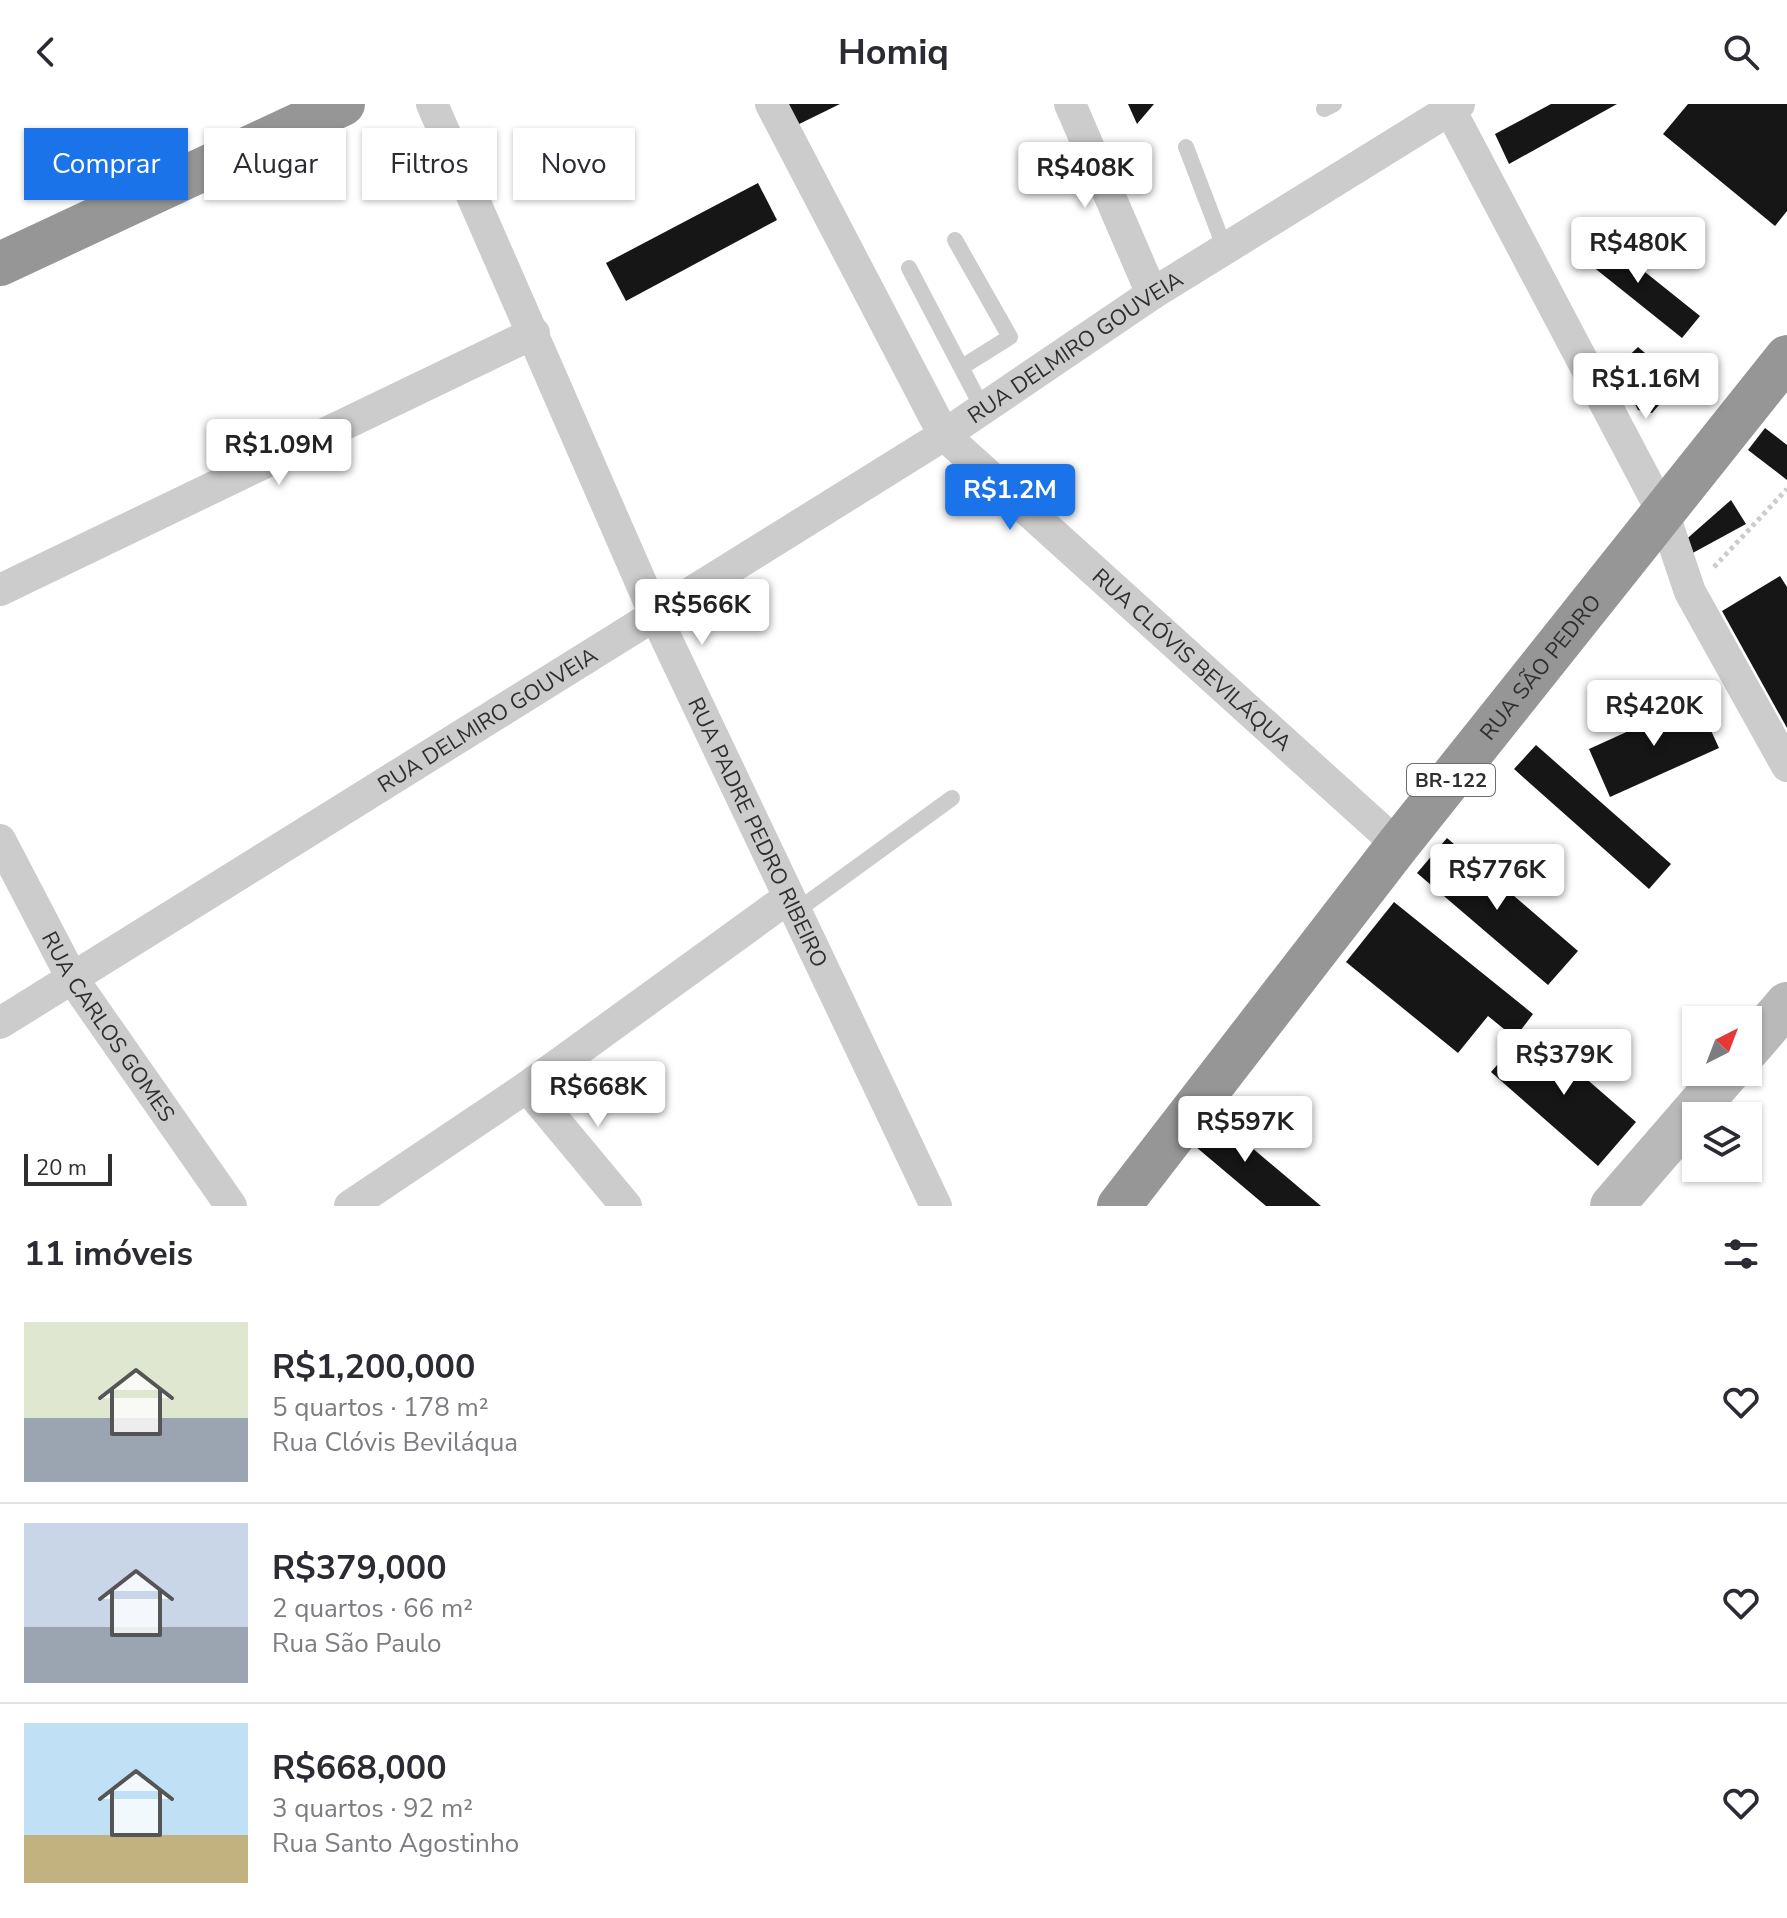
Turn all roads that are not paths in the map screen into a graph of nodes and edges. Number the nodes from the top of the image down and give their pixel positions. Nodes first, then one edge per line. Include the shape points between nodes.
1 (343, 104) edge
2 (432, 104) edge
3 (771, 104) edge
4 (1070, 104) edge
5 (1452, 106) edge
6 (1186, 147) dead end
7 (955, 240) dead end
8 (1225, 249) junction
9 (0, 264) edge
10 (909, 268) dead end
11 (1152, 294) junction
12 (534, 333) junction
13 (1787, 357) edge
14 (962, 367) junction
15 (983, 409) junction
16 (944, 435) junction
17 (1664, 515) junction
18 (0, 590) edge
19 (656, 617) junction
20 (1787, 766) edge
21 (952, 798) dead end
22 (0, 840) edge
23 (1398, 845) junction
24 (792, 905) junction
25 (72, 978) junction
26 (1787, 1004) edge
27 (0, 1023) edge
28 (1762, 1033) edge
29 (1716, 1086) edge
30 (527, 1087) junction
31 (231, 1206) edge
32 (350, 1206) edge
33 (626, 1206) edge
34 (936, 1206) edge
35 (1119, 1206) edge
36 (1612, 1206) edge

1 - 9 highway
2 - 12 street, RUA PADRE PEDRO RIBEIRO
3 - 16 street, RUA CLÓVIS BEVILÁQUA
4 - 11 street
5 - 8 street, RUA DELMIRO GOUVEIA
5 - 17 street
6 - 8 lane
7 - 14 lane via 1010,337
8 - 11 street, RUA DELMIRO GOUVEIA
10 - 14 lane
11 - 15 street, RUA DELMIRO GOUVEIA
12 - 18 street
12 - 19 street, RUA PADRE PEDRO RIBEIRO
13 - 17 highway, RUA SÃO PEDRO / BR-122
14 - 15 lane
15 - 16 street, RUA DELMIRO GOUVEIA
16 - 19 street, RUA DELMIRO GOUVEIA
16 - 23 street, RUA CLÓVIS BEVILÁQUA
17 - 20 street via 1690,592
17 - 23 highway, RUA SÃO PEDRO / BR-122
19 - 24 street, RUA PADRE PEDRO RIBEIRO
19 - 25 street, RUA DELMIRO GOUVEIA
21 - 24 lane
22 - 25 street, RUA CARLOS GOMES
23 - 35 highway, RUA SÃO PEDRO / BR-122
24 - 30 street
24 - 34 street, RUA PADRE PEDRO RIBEIRO
25 - 27 street, RUA DELMIRO GOUVEIA
25 - 31 street, RUA CARLOS GOMES
26 - 28 street
29 - 36 street
30 - 32 street
30 - 33 street

